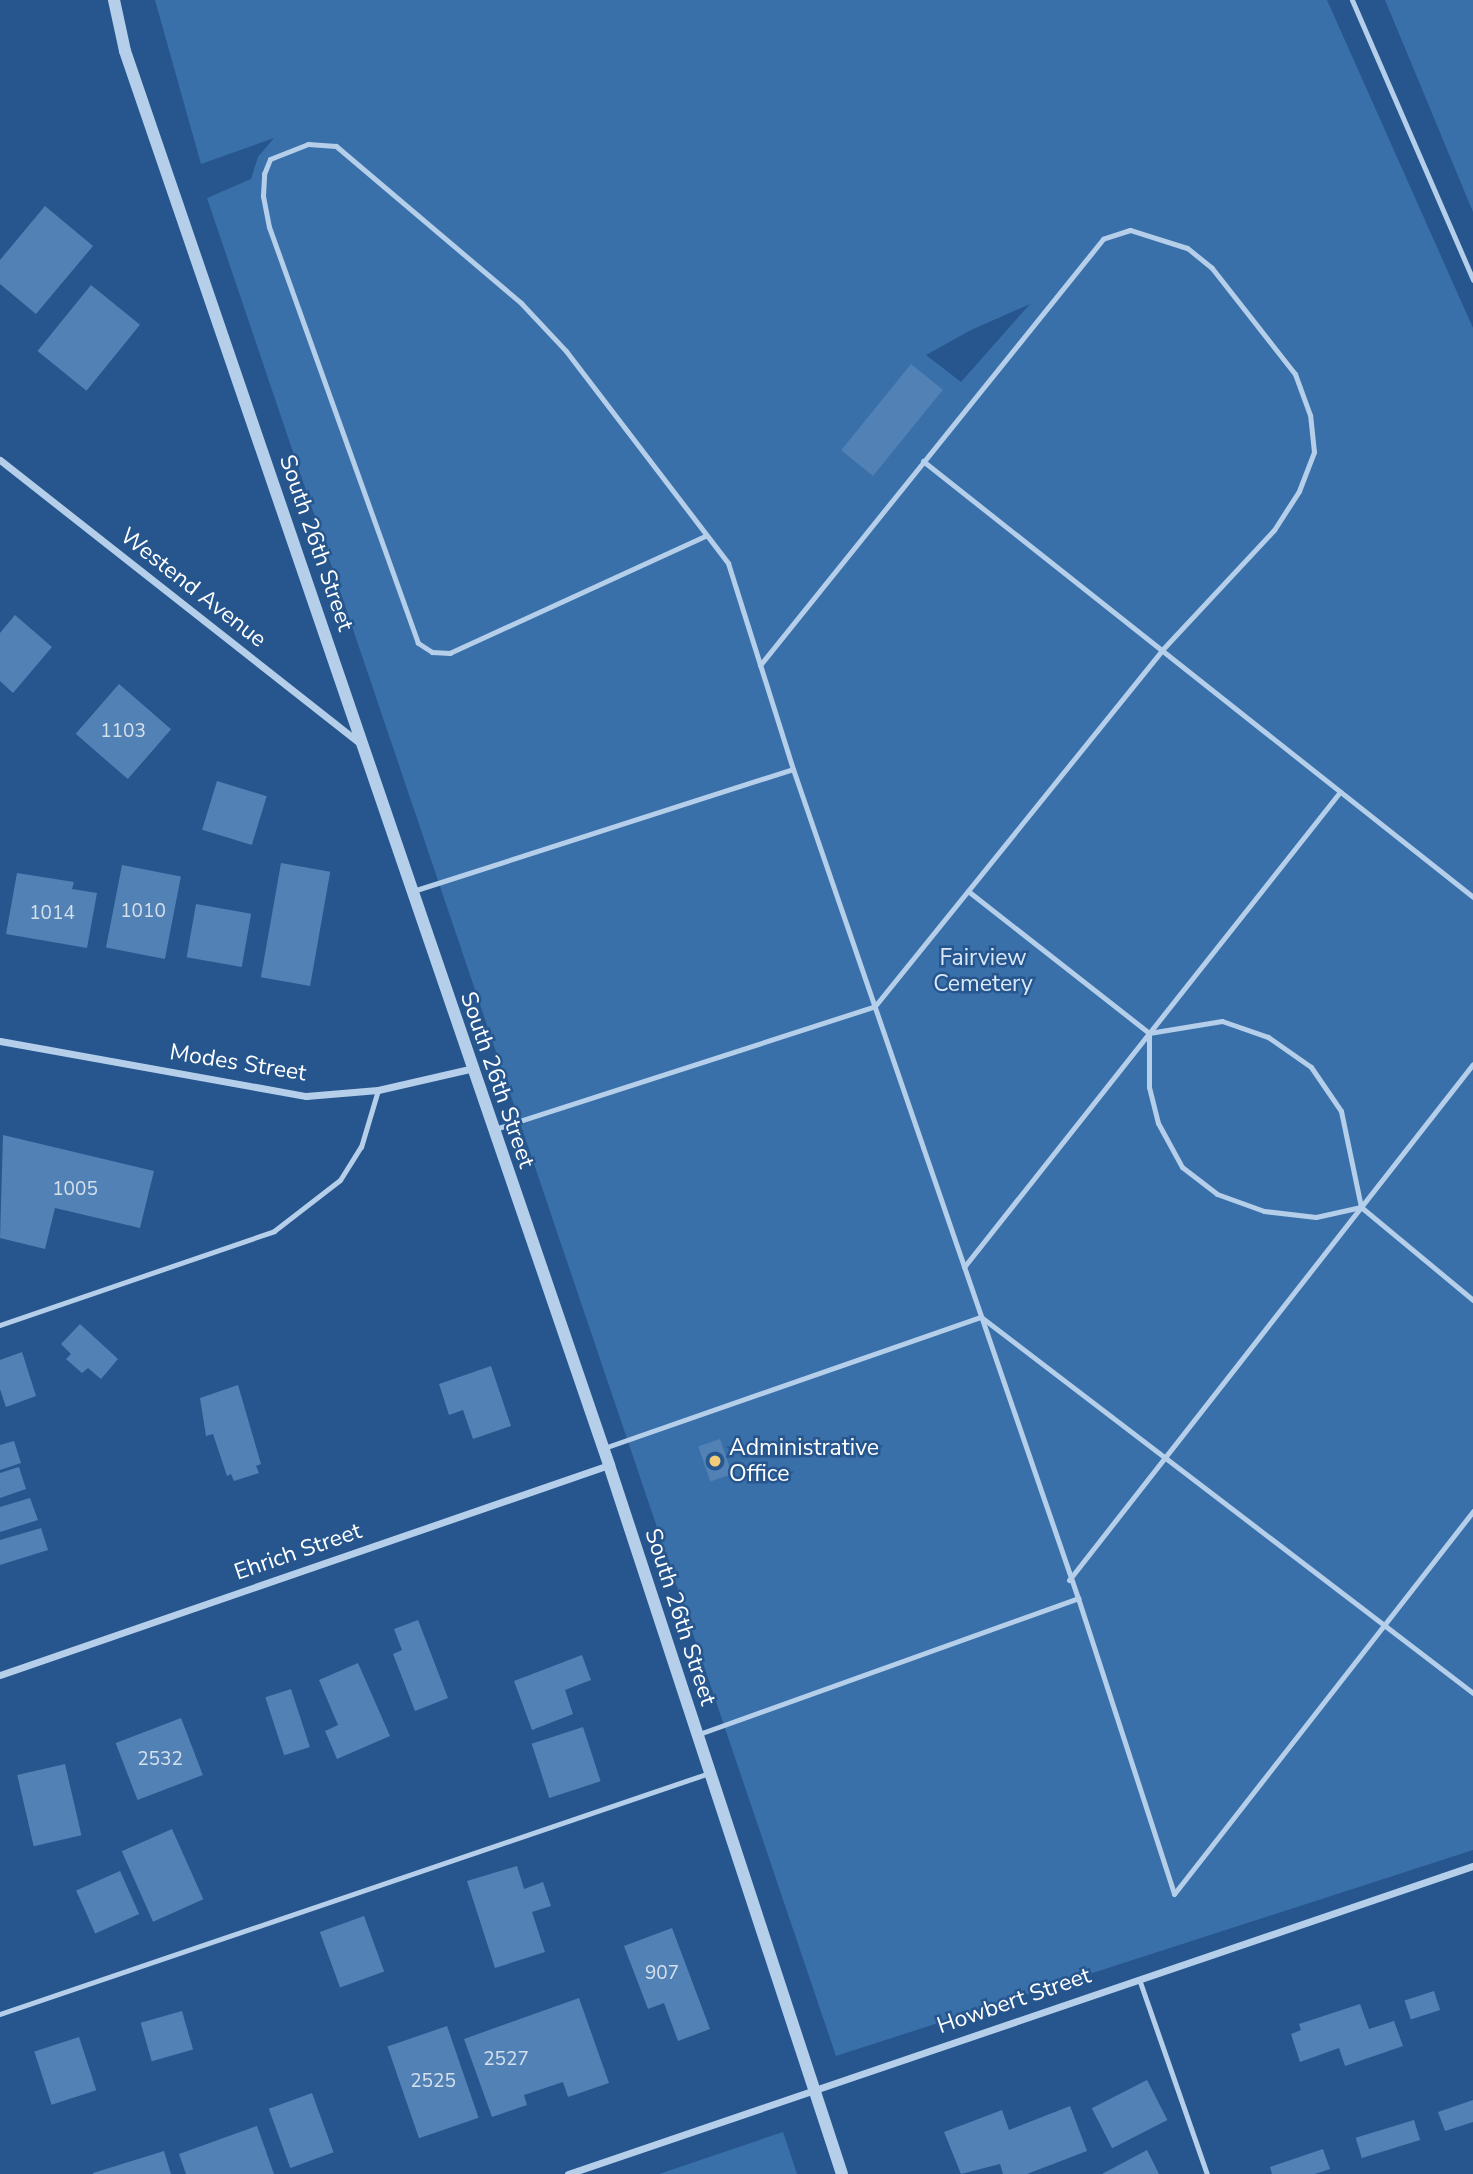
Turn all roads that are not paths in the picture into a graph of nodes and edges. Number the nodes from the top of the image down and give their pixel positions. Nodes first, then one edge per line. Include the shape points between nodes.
1 (114, 0) edge
2 (1352, 0) edge
3 (1473, 280) edge
4 (0, 460) edge
5 (923, 460) junction
6 (705, 536) junction
7 (1162, 650) junction
8 (760, 666) junction
9 (363, 746) junction
10 (793, 769) junction
11 (1340, 792) junction
12 (968, 891) junction
13 (411, 892) junction
14 (1473, 897) edge
15 (875, 1006) junction
16 (1149, 1033) junction
17 (0, 1041) edge
18 (1473, 1064) edge
19 (470, 1069) junction
20 (378, 1090) junction
21 (491, 1130) junction
22 (1361, 1207) junction
23 (964, 1267) junction
24 (1473, 1300) edge
25 (981, 1317) junction
26 (0, 1325) edge
27 (602, 1449) junction
28 (1165, 1458) junction
29 (608, 1465) junction
30 (1473, 1511) edge
31 (1069, 1580) junction
32 (1078, 1598) junction
33 (1383, 1625) junction
34 (0, 1675) edge
35 (1473, 1693) edge
36 (696, 1735) junction
37 (709, 1773) junction
38 (1473, 1866) edge
39 (1139, 1979) junction
40 (0, 2014) edge
41 (812, 2090) junction
42 (568, 2174) edge
43 (842, 2174) edge
44 (1208, 2174) edge

1 - 9 street, South 26th Street via 129,64
2 - 3 lane
4 - 9 street, Westend Avenue
5 - 7 lane
5 - 7 lane via 1102,239 1129,230 1186,248 1212,268 1294,374 1310,415 1314,452 1299,491 1274,530
5 - 8 lane
6 - 6 lane via 450,653 432,652 418,643 269,227 263,196 270,159 309,144 336,146 522,303 566,351
6 - 8 lane via 728,563
7 - 11 lane
7 - 12 lane
8 - 10 lane
9 - 13 street, South 26th Street
10 - 13 lane
10 - 15 lane
11 - 14 lane
11 - 16 lane
12 - 15 lane
12 - 16 lane
13 - 19 street, South 26th Street
15 - 21 lane
15 - 23 lane
16 - 22 lane via 1222,1021 1269,1037 1311,1067 1341,1111
16 - 22 lane via 1149,1087 1158,1123 1182,1167 1217,1194 1264,1211 1316,1217
16 - 23 lane
17 - 20 street, Modes Street via 306,1096
18 - 22 lane
19 - 20 street, Modes Street
19 - 21 street, South 26th Street
20 - 26 lane via 361,1147 340,1180 274,1231
21 - 27 street, South 26th Street
22 - 24 lane
22 - 28 lane
23 - 25 lane
25 - 27 lane
25 - 28 lane
25 - 31 lane
27 - 29 street, South 26th Street
28 - 31 lane
28 - 33 lane
29 - 34 street, Ehrich Street
29 - 36 street, South 26th Street
30 - 33 lane
31 - 32 lane
32 - 33 lane via 1174,1894
32 - 36 lane
33 - 35 lane
36 - 37 street, South 26th Street
37 - 40 lane
37 - 41 street, South 26th Street
38 - 39 street, Howbert Street
39 - 41 street, Howbert Street
39 - 44 lane
41 - 42 street, Howbert Street
41 - 43 street, South 26th Street

